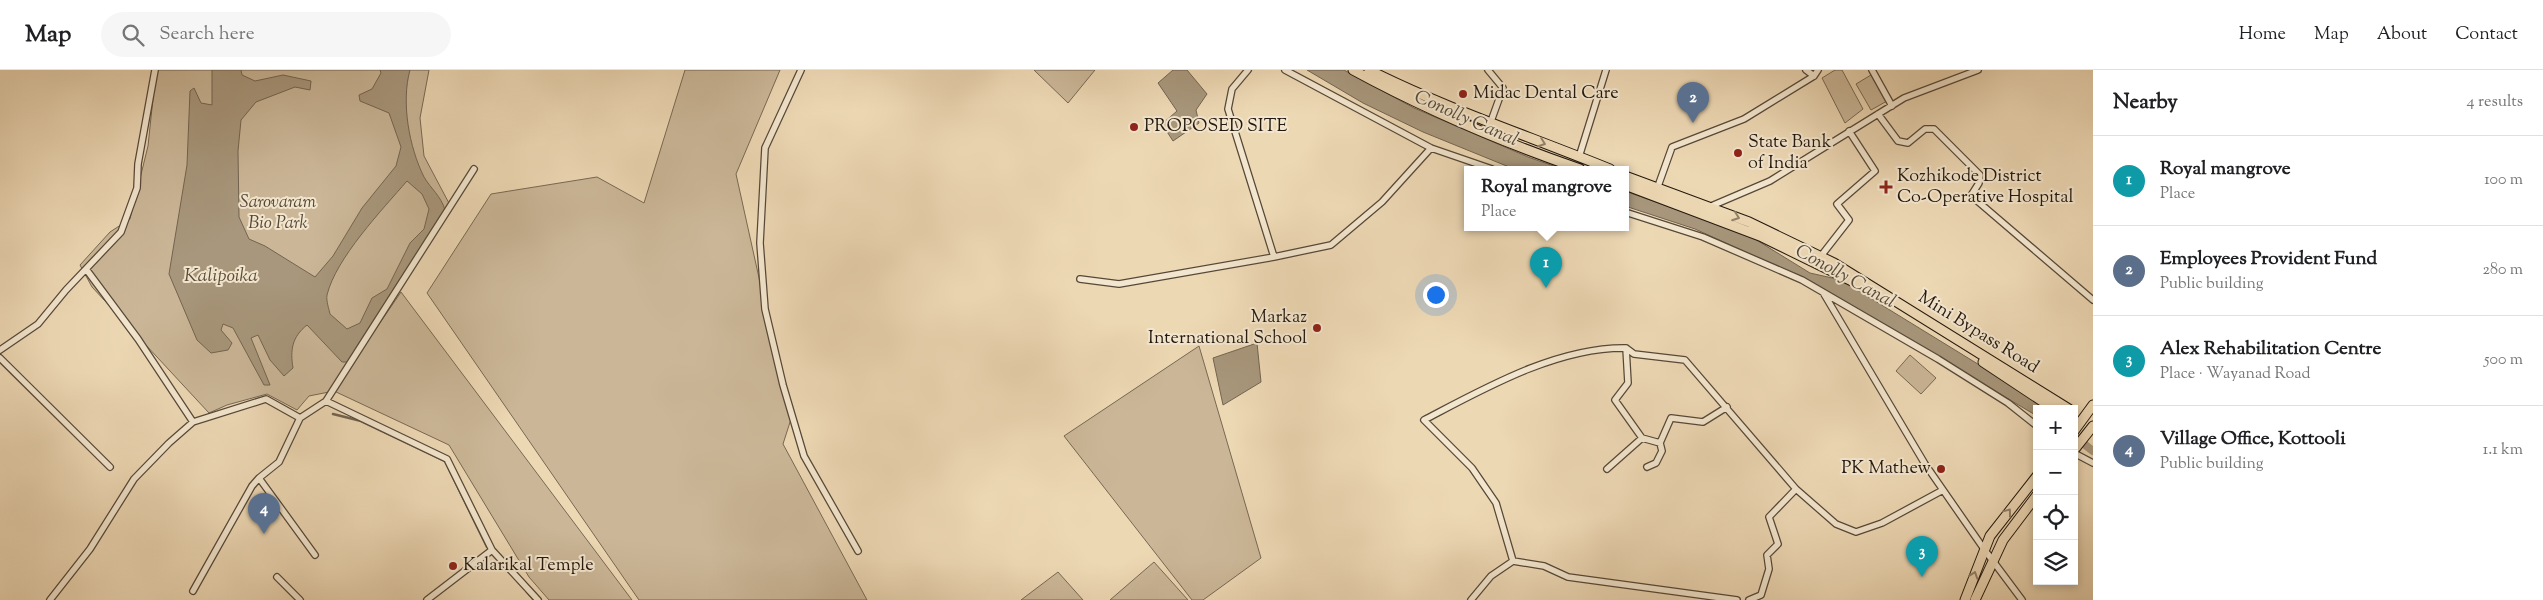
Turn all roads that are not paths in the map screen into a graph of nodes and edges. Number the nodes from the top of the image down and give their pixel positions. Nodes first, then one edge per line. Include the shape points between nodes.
1 (155, 70) edge
2 (801, 70) edge
3 (1248, 70) edge
4 (1285, 70) edge
5 (1353, 70) edge
6 (1369, 70) edge
7 (1488, 70) edge
8 (1606, 70) edge
9 (1806, 70) edge
10 (1872, 70) edge
11 (1978, 70) edge
12 (1816, 73) edge
13 (1892, 106) junction
14 (1878, 114) junction
15 (1490, 124) junction
16 (1849, 131) junction
17 (1431, 148) junction
18 (1579, 157) junction
19 (1483, 166) edge
20 (1572, 166) edge
21 (1602, 166) edge
22 (474, 169) dead end
23 (1629, 178) edge
24 (1629, 187) edge
25 (1657, 189) junction
26 (1709, 208) junction
27 (1629, 213) edge
28 (1821, 256) junction
29 (1274, 257) junction
30 (86, 269) junction
31 (1080, 279) dead end
32 (1822, 292) junction
33 (2093, 300) edge
34 (1626, 348) junction
35 (0, 350) edge
36 (0, 358) edge
37 (326, 401) junction
38 (2048, 405) edge
39 (2063, 405) edge
40 (2093, 405) edge
41 (1727, 408) junction
42 (300, 418) junction
43 (193, 422) junction
44 (2033, 423) edge
45 (2078, 424) edge
46 (2093, 426) edge
47 (2090, 436) edge
48 (1642, 438) junction
49 (1660, 443) junction
50 (2075, 450) edge
51 (2078, 454) edge
52 (2093, 463) edge
53 (110, 467) dead end
54 (1647, 468) dead end
55 (1607, 469) dead end
56 (259, 478) junction
57 (2033, 481) edge
58 (1796, 489) junction
59 (1943, 490) junction
60 (2033, 500) edge
61 (1984, 549) junction
62 (492, 550) junction
63 (858, 551) dead end
64 (315, 555) dead end
65 (1992, 560) junction
66 (1513, 561) junction
67 (277, 577) dead end
68 (193, 591) dead end
69 (50, 600) edge
70 (300, 600) edge
71 (426, 600) edge
72 (538, 600) edge
73 (1471, 600) edge
74 (1737, 600) edge
75 (1749, 600) edge
76 (1965, 600) edge
77 (1975, 600) edge
78 (2022, 600) edge

1 - 30 street via 138,164 138,188 121,232
2 - 63 street via 765,148 760,243 764,309 804,456
3 - 29 street via 1232,90 1228,109
4 - 17 street
5 - 20 main road via 1382,86
6 - 15 main road
7 - 15 street via 1503,88
8 - 18 street
9 - 12 street
10 - 13 street
11 - 13 street via 1904,98
12 - 25 street via 1744,120 1672,147
13 - 14 street
14 - 16 street
14 - 33 street via 1898,141 1908,143 1925,129 1934,129 1980,175 1972,194 1975,199
15 -> 18 main road
16 - 26 street via 1770,181
16 - 28 street via 1874,170 1836,204 1849,220
17 - 19 street
17 - 29 street via 1382,202 1331,245
18 - 21 main road
22 - 37 street
23 - 25 main road, Mini Bypass Road
24 - 38 main road, Mini Bypass Road via 1760,236 1862,285
25 - 26 main road, Mini Bypass Road
26 -> 28 main road, Mini Bypass Road via 1749,222
27 - 32 street via 1702,237 1802,280
28 - 39 main road, Mini Bypass Road
29 - 31 street via 1119,284
30 - 35 street via 38,324
30 - 43 street
32 - 44 street via 2008,403
32 - 59 street
34 - 41 street via 1634,354 1685,360
34 - 48 street via 1628,383 1615,400
34 - 66 street via 1609,347 1569,354 1474,394 1424,420 1472,468 1496,503
36 - 53 street
37 - 42 street
37 - 62 street via 447,459
40 - 45 main road
41 - 49 street via 1703,422 1671,418
41 - 58 street
42 - 43 street via 266,399
42 - 56 street via 279,462
43 - 69 street via 134,479 90,549
45 - 46 main road
45 - 47 main road
46 - 47 main road
47 - 50 main road
48 - 49 street
48 - 55 street
49 - 54 street via 1662,451 1656,463
51 - 52 street
56 - 64 street
56 - 68 street
61 -> 57 main road via 1990,536
58 - 59 street via 1836,524 1856,532 1889,520
58 - 75 street via 1769,517 1778,544 1767,555 1769,569 1761,595
59 - 61 street
60 - 65 main road
61 - 65 street
76 -> 61 main road
62 - 71 street
62 - 72 street
65 - 77 main road
65 - 78 street
66 - 73 street via 1491,576
66 - 74 street via 1544,566 1568,577
67 - 70 street

